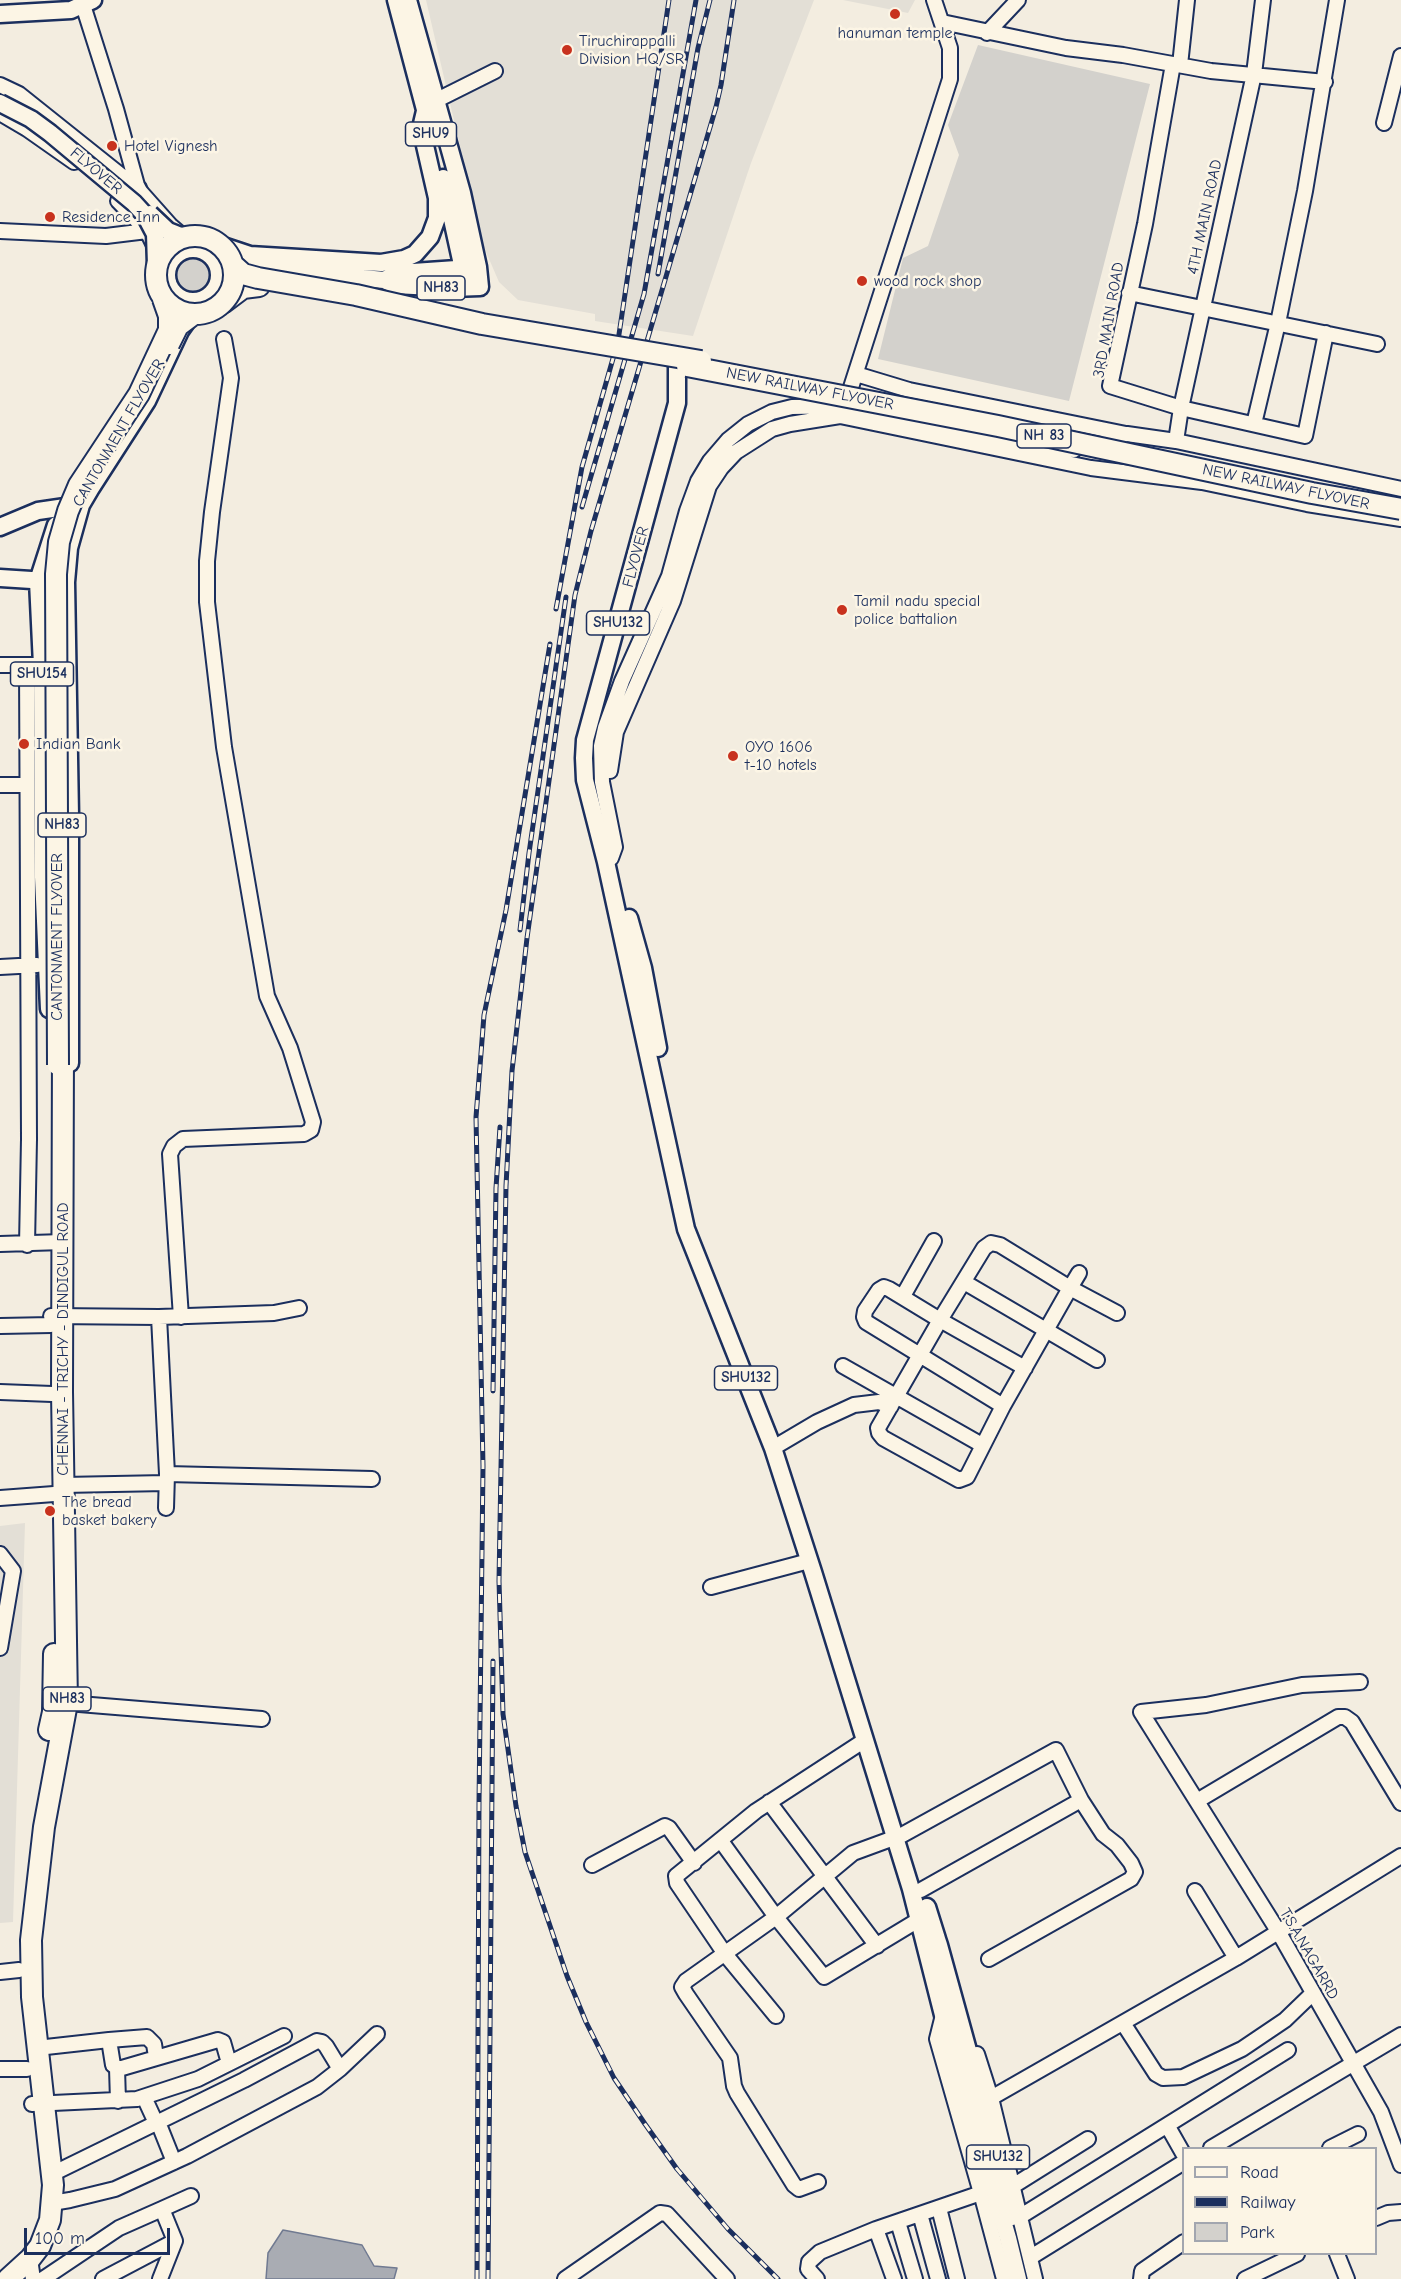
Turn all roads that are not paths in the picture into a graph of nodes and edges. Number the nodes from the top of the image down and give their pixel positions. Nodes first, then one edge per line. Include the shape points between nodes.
1 (396, 0) edge
2 (408, 0) edge
3 (934, 0) edge
4 (1018, 0) edge
5 (1187, 0) edge
6 (1263, 0) edge
7 (1337, 0) edge
8 (88, 2) edge
9 (0, 14) edge
10 (942, 22) junction
11 (987, 33) junction
12 (1401, 56) edge
13 (1176, 65) junction
14 (495, 71) dead end
15 (1254, 74) junction
16 (1325, 82) junction
17 (0, 85) edge
18 (0, 95) edge
19 (0, 103) edge
20 (0, 113) edge
21 (428, 113) junction
22 (1384, 123) dead end
23 (138, 189) junction
24 (126, 207) junction
25 (0, 231) edge
26 (147, 231) junction
27 (202, 246) junction
28 (233, 265) junction
29 (256, 268) junction
30 (471, 268) junction
31 (164, 279) junction
32 (384, 280) junction
33 (1129, 292) junction
34 (217, 295) junction
35 (1203, 308) junction
36 (194, 314) junction
37 (1278, 323) junction
38 (1326, 333) junction
39 (224, 339) dead end
40 (1377, 344) dead end
41 (682, 361) junction
42 (856, 374) junction
43 (1181, 408) junction
44 (842, 411) junction
45 (1254, 424) junction
46 (1129, 435) junction
47 (1176, 441) junction
48 (1091, 468) junction
49 (1401, 489) edge
50 (1401, 499) edge
51 (81, 505) junction
52 (64, 506) junction
53 (1401, 509) edge
54 (1401, 519) edge
55 (0, 527) edge
56 (0, 578) edge
57 (38, 581) junction
58 (64, 584) junction
59 (0, 664) edge
60 (34, 665) junction
61 (0, 785) edge
62 (27, 785) junction
63 (608, 849) junction
64 (46, 965) junction
65 (28, 966) junction
66 (0, 967) edge
67 (60, 1064) junction
68 (59, 1100) junction
69 (56, 1241) junction
70 (934, 1241) dead end
71 (0, 1244) edge
72 (27, 1245) junction
73 (1079, 1273) dead end
74 (964, 1282) junction
75 (1070, 1288) junction
76 (903, 1296) junction
77 (299, 1308) dead end
78 (1117, 1313) dead end
79 (159, 1317) junction
80 (182, 1317) junction
81 (55, 1319) junction
82 (940, 1320) junction
83 (0, 1326) edge
84 (1046, 1331) junction
85 (920, 1355) junction
86 (1097, 1360) dead end
87 (843, 1366) dead end
88 (1025, 1368) junction
89 (0, 1392) edge
90 (51, 1394) junction
91 (894, 1401) junction
92 (1004, 1406) junction
93 (982, 1445) junction
94 (775, 1447) junction
95 (167, 1478) junction
96 (372, 1479) dead end
97 (59, 1489) junction
98 (0, 1498) edge
99 (166, 1508) dead end
100 (0, 1554) edge
101 (809, 1561) junction
102 (60, 1573) junction
103 (711, 1587) dead end
104 (0, 1648) edge
105 (1360, 1682) dead end
106 (67, 1702) junction
107 (262, 1719) dead end
108 (866, 1740) junction
109 (48, 1770) junction
110 (1081, 1800) junction
111 (1197, 1801) junction
112 (769, 1802) junction
113 (1401, 1803) edge
114 (899, 1836) junction
115 (721, 1841) junction
116 (1401, 1856) edge
117 (694, 1863) junction
118 (592, 1865) dead end
119 (824, 1877) junction
120 (921, 1890) junction
121 (1195, 1891) dead end
122 (776, 1917) junction
123 (920, 1919) junction
124 (1278, 1931) junction
125 (931, 1939) junction
126 (877, 1946) junction
127 (725, 1954) junction
128 (1236, 1958) junction
129 (989, 1959) dead end
130 (10, 1971) edge
131 (1313, 1993) junction
132 (950, 2015) junction
133 (776, 2016) dead end
134 (1123, 2023) junction
135 (377, 2034) dead end
136 (1401, 2035) edge
137 (284, 2036) dead end
138 (957, 2036) junction
139 (109, 2040) junction
140 (37, 2048) junction
141 (1288, 2050) dead end
142 (156, 2057) junction
143 (229, 2063) junction
144 (1352, 2063) junction
145 (117, 2068) junction
146 (340, 2068) junction
147 (0, 2069) edge
148 (27, 2069) junction
149 (144, 2097) junction
150 (991, 2098) junction
151 (118, 2101) junction
152 (37, 2103) junction
153 (157, 2122) junction
154 (1167, 2126) junction
155 (1358, 2134) dead end
156 (1088, 2139) dead end
157 (1213, 2147) edge
158 (1332, 2147) edge
159 (1182, 2152) edge
160 (174, 2162) junction
161 (1182, 2164) edge
162 (1401, 2165) edge
163 (52, 2174) junction
164 (818, 2182) dead end
165 (1013, 2186) junction
166 (981, 2193) junction
167 (191, 2196) dead end
168 (52, 2203) junction
169 (939, 2208) junction
170 (162, 2209) junction
171 (920, 2214) junction
172 (1399, 2214) edge
173 (1021, 2216) junction
174 (1377, 2218) edge
175 (898, 2222) junction
176 (876, 2229) junction
177 (175, 2241) junction
178 (1182, 2243) edge
179 (1293, 2255) edge
180 (1338, 2255) edge
181 (1031, 2257) junction
182 (32, 2269) edge
183 (0, 2273) edge
184 (8, 2279) edge
185 (43, 2279) edge
186 (103, 2279) edge
187 (159, 2279) edge
188 (565, 2279) edge
189 (727, 2279) edge
190 (817, 2279) edge
191 (894, 2279) edge
192 (915, 2279) edge
193 (938, 2279) edge
194 (957, 2279) edge
195 (1004, 2279) edge
196 (1018, 2279) edge
197 (1029, 2279) edge
198 (1035, 2279) edge
199 (1141, 2279) edge
200 (1245, 2279) edge
201 (1347, 2279) edge

1 - 21 main road, SHU9
2 - 21 main road, SHU9
3 - 10 street
4 - 11 street
5 - 13 street, 3RD MAIN ROAD
6 - 15 street, 4TH MAIN ROAD
7 - 16 street
8 - 9 main road via 71,10
8 - 23 street
10 - 11 street
10 - 42 street via 950,48 950,79
11 - 13 street
12 - 22 street
13 - 15 street
13 - 33 street, 3RD MAIN ROAD
14 - 21 street
15 - 16 street
15 - 35 street, 4TH MAIN ROAD
16 - 37 street
17 - 23 street via 19,94
18 - 27 main road, FLYOVER, bridge via 25,107 133,193 161,226
19 - 31 main road, FLYOVER, bridge via 50,133 134,203 154,234
20 - 24 street via 76,164
21 - 27 main road via 438,208 430,237 415,254 381,263 250,255
21 - 30 main road, SHU9 via 462,193
23 - 24 main road
23 - 27 street via 170,225
24 - 26 street
25 - 26 street via 106,236
26 - 31 street
27 - 28 highway, bridge via 228,253
27 - 29 main road via 239,266
27 - 31 highway, bridge via 171,243 162,253
27 - 34 main road via 220,272
28 - 34 highway, bridge via 233,285
28 - 41 highway, NEW RAILWAY FLYOVER, bridge via 243,274 258,278
29 - 32 main road
29 - 34 main road via 236,273
30 - 32 main road via 399,273
30 - 32 main road, NH83 via 480,287 395,285
31 - 34 main road via 185,301
31 - 36 highway, bridge via 172,308
31 - 52 main road, SHU154 via 171,311 142,378 88,460
31 - 67 highway, CANTONMENT FLYOVER / NH83, bridge via 169,330 139,394 72,498 59,542 56,574
33 - 35 street
33 - 43 street, 3RD MAIN ROAD via 1110,386
34 - 36 highway, NEW RAILWAY FLYOVER, bridge via 214,309
34 - 41 highway, NEW RAILWAY FLYOVER via 259,286 489,332
34 - 51 main road, NH83 via 194,310 180,330 147,401
35 - 37 street
35 - 43 street, 4TH MAIN ROAD
36 - 58 highway, CANTONMENT FLYOVER, bridge via 175,331 144,396 82,494 66,538
37 - 38 street
37 - 45 street
38 - 40 street
38 - 45 street, 3RD MAIN ROAD via 1305,436
39 - 80 street via 231,378 212,512 207,602 224,747 267,996 290,1048 313,1122 311,1130 303,1134 183,1139 174,1146 170,1154
41 - 50 highway, NEW RAILWAY FLYOVER, bridge via 780,375
41 - 53 highway, NEW RAILWAY FLYOVER / NH 83, bridge via 1312,494
41 - 63 main road, FLYOVER via 684,393 675,436 593,740 591,777
42 - 44 street
42 - 46 street via 909,390
43 - 45 street, 3RD MAIN ROAD
43 - 47 street, 4TH MAIN ROAD
44 - 46 street via 1055,448 1080,450
44 - 48 street
44 - 63 street via 772,429 736,452 709,486 673,602 616,732 609,773 617,832
46 - 47 street
46 - 48 street via 1127,444 1103,465
47 - 49 street
48 - 54 street via 1202,482
51 - 52 main road
51 - 58 main road, NH83 via 72,532
52 - 55 main road via 38,511
52 - 57 main road, SHU154
56 - 57 main road
57 - 58 main road
57 - 60 main road, SHU154
58 - 67 highway, CANTONMENT FLYOVER / NH83, bridge
58 - 68 main road, NH83 via 70,1040 68,1080
59 - 60 street
60 - 62 street
60 - 64 main road, SHU154
61 - 62 street
62 - 65 street
63 - 94 main road, SHU132 via 686,1229
64 - 65 street
64 - 68 main road, SHU154
65 - 66 street
65 - 72 street
67 - 68 highway, CANTONMENT FLYOVER
68 - 69 highway, CHENNAI - TRICHY - DINDIGUL ROAD / NH83
69 - 72 street
69 - 81 highway, CHENNAI - TRICHY - DINDIGUL ROAD / NH83
70 - 76 street
71 - 72 street
73 - 75 street
74 - 75 street via 991,1243
74 - 82 street
74 - 84 street
75 - 78 street
75 - 84 street
76 - 82 street
76 - 85 street via 884,1287 864,1317 866,1322
77 - 80 street via 274,1313
79 - 80 street
79 - 81 street
79 - 95 street
81 - 83 street
81 - 90 highway, CHENNAI - TRICHY - DINDIGUL ROAD / NH83
81 - 97 highway, CHENNAI - TRICHY - DINDIGUL ROAD / NH83
82 - 85 street
82 - 88 street
84 - 86 street
84 - 88 street
85 - 91 street
85 - 92 street
87 - 91 street
88 - 92 street
89 - 90 street
90 - 97 highway, CHENNAI - TRICHY - DINDIGUL ROAD / NH83
91 - 93 street
91 - 93 street via 878,1428 883,1438 959,1480 967,1477
91 - 94 street via 854,1405
92 - 93 street
94 - 101 main road, SHU132
94 - 114 main road via 840,1634
95 - 96 street
95 - 97 street
95 - 99 street
97 - 98 street
97 - 102 highway, CHENNAI - TRICHY - DINDIGUL ROAD / NH83
100 - 104 street via 13,1571
101 - 103 street
101 - 108 main road, SHU132
102 - 106 highway, CHENNAI - TRICHY - DINDIGUL ROAD / NH83
102 - 109 highway, CHENNAI - TRICHY - DINDIGUL ROAD / NH83
105 - 111 street, T.S.A.NAGARRD via 1302,1685 1141,1712
106 - 107 street
106 - 109 highway, CHENNAI - TRICHY - DINDIGUL ROAD / NH83
108 - 112 street
108 - 114 main road, SHU132
109 - 130 highway, CHENNAI - TRICHY - DINDIGUL ROAD / NH83 via 27,1860
109 - 140 highway, CHENNAI - TRICHY - DINDIGUL ROAD / NH83 via 31,1940
110 - 114 street via 1056,1750
110 - 120 street
110 - 129 street via 1103,1834 1131,1863 1135,1872 1131,1879
111 - 113 street via 1345,1717 1352,1722
111 - 124 street, T.S.A.NAGARRD
112 - 115 street
112 - 119 street
114 - 119 street via 853,1853
114 - 120 main road
114 - 123 main road, SHU132
115 - 117 street
115 - 122 street
116 - 124 street
117 - 118 street via 665,1826
117 - 127 street via 675,1879
119 - 122 street
119 - 126 street
120 - 125 main road
121 - 128 street
122 - 126 street via 824,1977
122 - 127 street
123 - 125 main road, SHU132
123 - 126 street
124 - 128 street
124 - 131 street, T.S.A.NAGARRD
125 - 132 main road, SHU132
127 - 133 street
127 - 164 street via 682,1987 726,2050 737,2093 794,2185 799,2189
128 - 134 street
130 - 148 highway, CHENNAI - TRICHY - DINDIGUL ROAD / NH83
131 - 134 street via 1285,2020 1242,2049 1183,2077 1164,2078 1156,2074
131 - 144 street, T.S.A.NAGARRD
132 - 138 main road, SHU132
132 - 150 street via 972,2036
132 - 166 street via 937,2039
134 - 150 street
135 - 146 street
136 - 144 street
137 - 143 street
138 - 196 main road, SHU132
138 - 197 main road, SHU132 via 996,2152
139 - 140 street
139 - 142 street via 147,2037 154,2044
139 - 145 street via 113,2065
140 - 152 highway, CHENNAI - TRICHY - DINDIGUL ROAD / NH83
141 - 154 street
142 - 143 street via 218,2040
142 - 145 street
143 - 149 street via 198,2079
144 - 157 street
144 - 162 street, T.S.A.NAGARRD via 1381,2112
145 - 151 street
146 - 153 street via 326,2046 317,2041
146 - 160 street via 317,2087
147 - 148 street
148 - 152 highway, CHENNAI - TRICHY - DINDIGUL ROAD / NH83
149 - 151 street
149 - 153 street
150 - 165 street
151 - 152 street
152 - 163 highway, CHENNAI - TRICHY - DINDIGUL ROAD / NH83
152 - 183 highway, CHENNAI - TRICHY - DINDIGUL ROAD / NH83 via 42,2175 37,2225 23,2250
153 - 160 street
153 - 163 street
154 - 159 street
154 - 173 street
155 - 158 street
156 - 165 street
160 - 168 street via 115,2189
161 - 181 street
163 - 168 highway, CHENNAI - TRICHY - DINDIGUL ROAD / NH83
165 - 173 street
166 - 169 street
166 - 195 street
167 - 170 street
168 - 182 highway, CHENNAI - TRICHY - DINDIGUL ROAD / NH83 via 46,2234
169 - 171 street
169 - 194 street
170 - 177 street
170 - 185 street via 118,2228
171 - 175 street
171 - 193 street
172 - 174 street
173 - 181 street
175 - 176 street
175 - 192 street
176 - 190 street via 815,2256 808,2269
176 - 191 street
177 - 186 street
177 - 187 street
178 - 199 street via 1142,2271
179 - 200 street
180 - 201 street
181 - 198 street
182 - 184 highway, CHENNAI - TRICHY - DINDIGUL ROAD / NH83
188 - 189 street via 660,2213 667,2214

